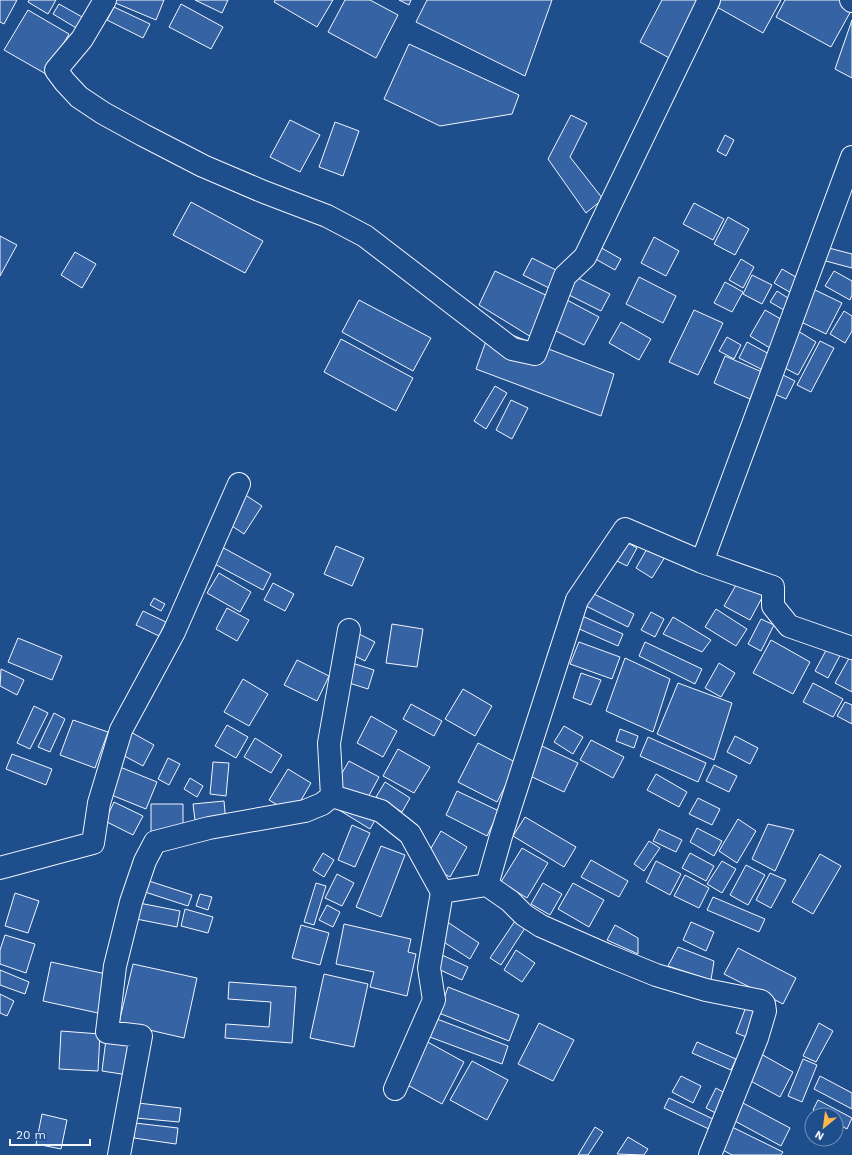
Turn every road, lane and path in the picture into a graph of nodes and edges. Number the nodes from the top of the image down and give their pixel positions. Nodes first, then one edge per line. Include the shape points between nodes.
1 (104, 0) edge
2 (709, 0) edge
3 (852, 157) edge
4 (239, 484) dead end
5 (702, 562) junction
6 (349, 630) dead end
7 (852, 648) edge
8 (332, 796) junction
9 (0, 868) edge
10 (487, 884) junction
11 (442, 892) junction
12 (395, 1089) dead end
13 (119, 1155) edge
14 (710, 1155) edge

1 - 2 street via 82,39 56,70 79,97 110,117 203,166 328,216 365,236 512,349 535,354 565,276 585,257
3 - 5 street
4 - 9 street via 174,632 121,730 99,803 93,843
5 - 7 street via 773,587 773,606 789,626
5 - 10 street via 625,529 577,600
6 - 8 street via 329,743
8 - 11 street via 381,811 410,834
8 - 13 street via 322,804 305,811 209,828 155,842 145,861 131,902 115,966 108,1032 141,1036
10 - 11 street
10 - 14 street via 510,901 524,916 607,955 656,975 706,990 761,1001 764,1004 766,1011 757,1038
11 - 12 street via 429,968 434,1000

